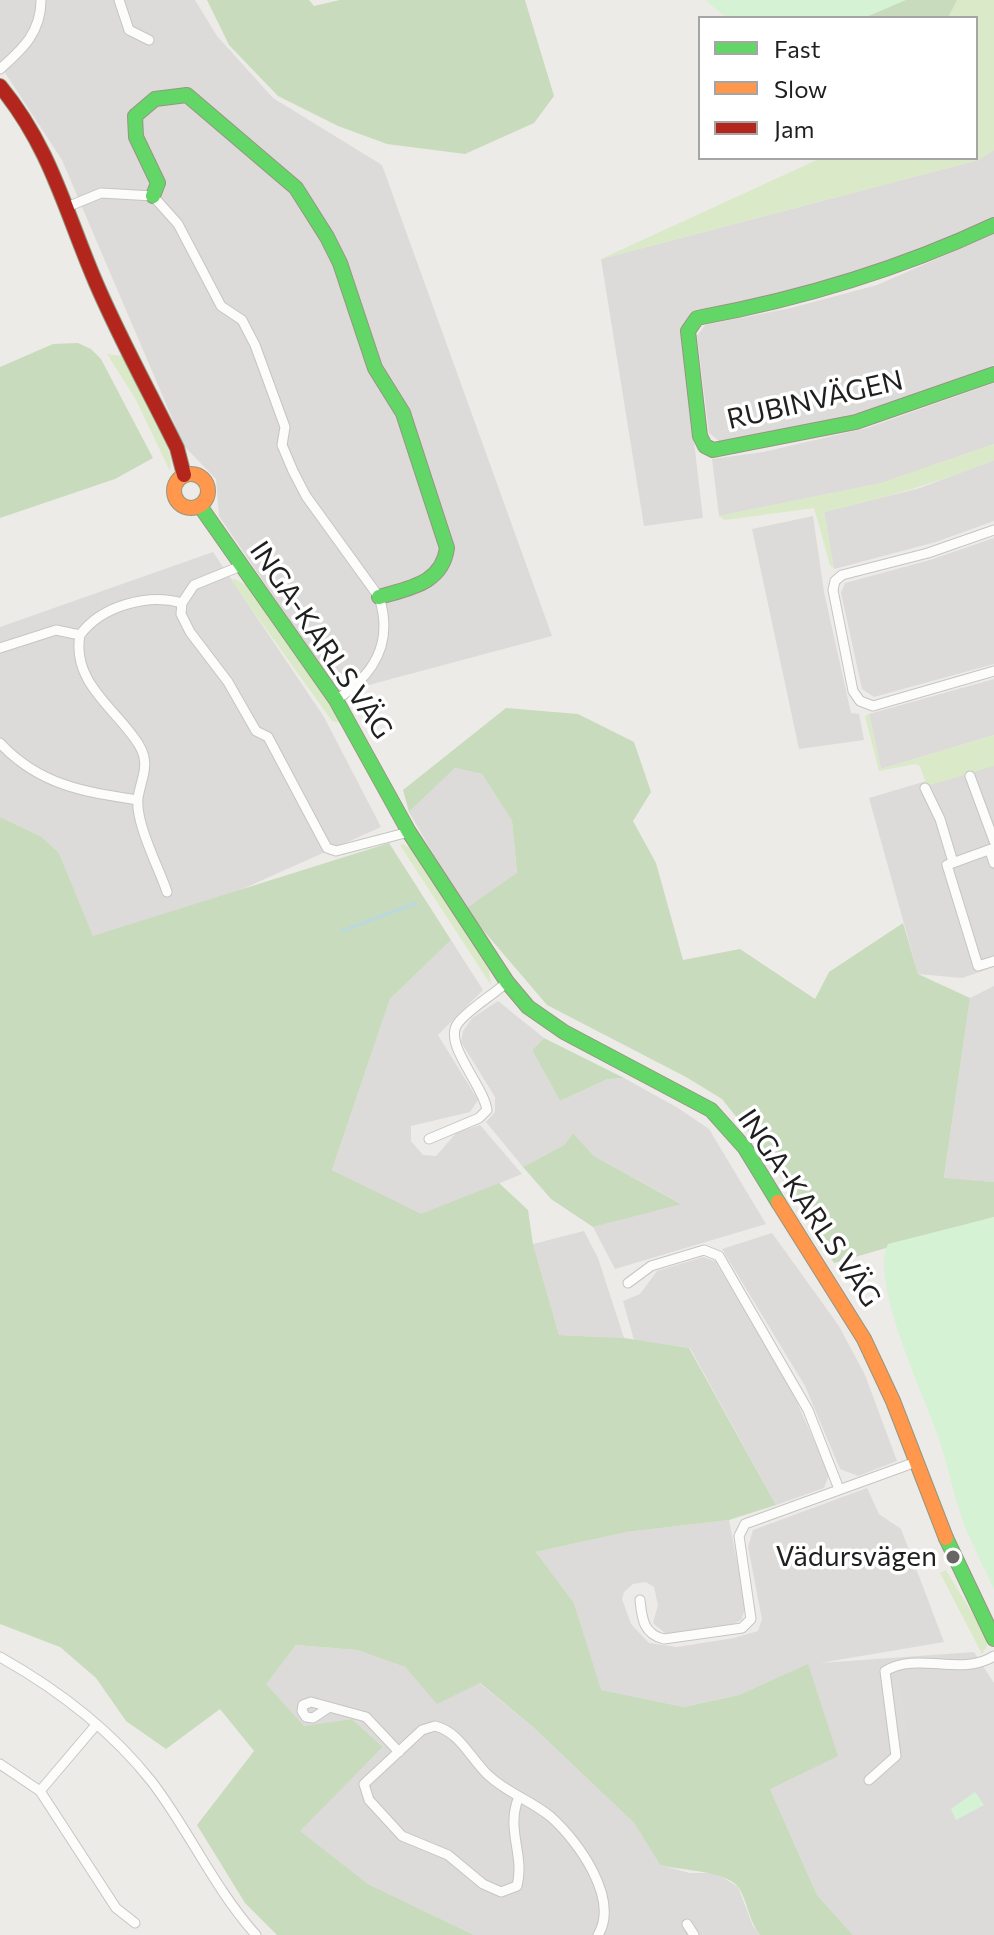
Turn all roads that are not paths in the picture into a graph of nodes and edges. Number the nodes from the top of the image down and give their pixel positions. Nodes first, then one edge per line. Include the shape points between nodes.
1 (41, 0) edge
2 (119, 0) edge
3 (149, 40) dead end
4 (0, 69) edge
5 (0, 86) edge
6 (153, 196) junction
7 (67, 207) junction
8 (994, 225) edge
9 (994, 374) edge
10 (184, 475) junction
11 (200, 506) junction
12 (994, 530) edge
13 (241, 566) junction
14 (379, 597) junction
15 (182, 603) junction
16 (80, 635) junction
17 (0, 648) edge
18 (994, 671) edge
19 (336, 700) junction
20 (0, 743) edge
21 (970, 776) dead end
22 (925, 788) dead end
23 (138, 800) junction
24 (409, 832) junction
25 (993, 847) edge
26 (953, 862) junction
27 (994, 863) edge
28 (167, 892) dead end
29 (994, 961) edge
30 (507, 982) junction
31 (429, 1139) dead end
32 (628, 1283) dead end
33 (916, 1462) junction
34 (839, 1489) junction
35 (640, 1600) dead end
36 (994, 1639) edge
37 (994, 1656) edge
38 (0, 1657) edge
39 (328, 1708) dead end
40 (96, 1725) junction
41 (399, 1752) junction
42 (0, 1764) edge
43 (869, 1780) dead end
44 (40, 1791) junction
45 (518, 1799) junction
46 (135, 1923) dead end
47 (687, 1924) dead end
48 (256, 1935) edge
49 (598, 1935) edge
50 (694, 1935) edge

1 - 4 street via 34,33
2 - 3 street via 129,30
5 - 7 street via 27,119
6 - 7 street via 101,193
6 - 14 street via 178,224 221,306 242,320 285,427 282,445 293,471
6 - 14 street via 158,183 133,135 133,121 140,107 182,93 278,169 327,237 375,368 403,413 447,548 447,565 440,575
7 - 10 street via 96,284 177,448
8 - 9 street, RUBINVÄGEN via 866,280 805,298 697,318 688,331 700,436 713,450 871,418
10 - 11 street via 205,482 208,491
10 - 11 street via 173,492 177,502 185,508
11 - 13 street, INGA-KARLS VÄG
12 - 18 street via 842,575 833,590 853,691 860,701 873,706
13 - 15 street via 194,585
13 - 19 street, INGA-KARLS VÄG
14 - 19 street via 386,636 377,662
15 - 16 street via 159,598 142,602 98,616
15 - 24 street via 183,622 228,682 256,731 268,737 327,848 336,851
16 - 17 street via 56,630
16 - 23 street via 85,673 146,761
19 - 24 street, INGA-KARLS VÄG
20 - 23 street via 52,782 79,792
21 - 25 street
22 - 26 street
23 - 28 street
24 - 30 street, INGA-KARLS VÄG
25 - 26 street
25 - 27 street
26 - 29 street via 947,865 978,966
30 - 31 street via 453,1031 453,1042 485,1094 487,1110
30 - 33 street, INGA-KARLS VÄG via 528,1007 564,1032 689,1096 727,1126 864,1339
32 - 34 street via 651,1266 704,1250 719,1256 808,1410
33 - 34 street
33 - 36 street, INGA-KARLS VÄG via 959,1570
34 - 35 street via 751,1521 741,1530 751,1609 751,1619 742,1628 655,1637 643,1621
37 - 43 street via 967,1666 924,1663 885,1671 896,1756
38 - 40 street
39 - 41 street via 366,1717
40 - 44 street
40 - 48 street via 151,1782 210,1876
41 - 45 street via 422,1730 445,1728
41 - 45 street via 364,1784 369,1800 402,1836 448,1855 495,1891 513,1889 520,1875 511,1817
42 - 44 street
44 - 46 street via 116,1908
45 - 49 street via 554,1820 596,1878 606,1900
47 - 50 street

